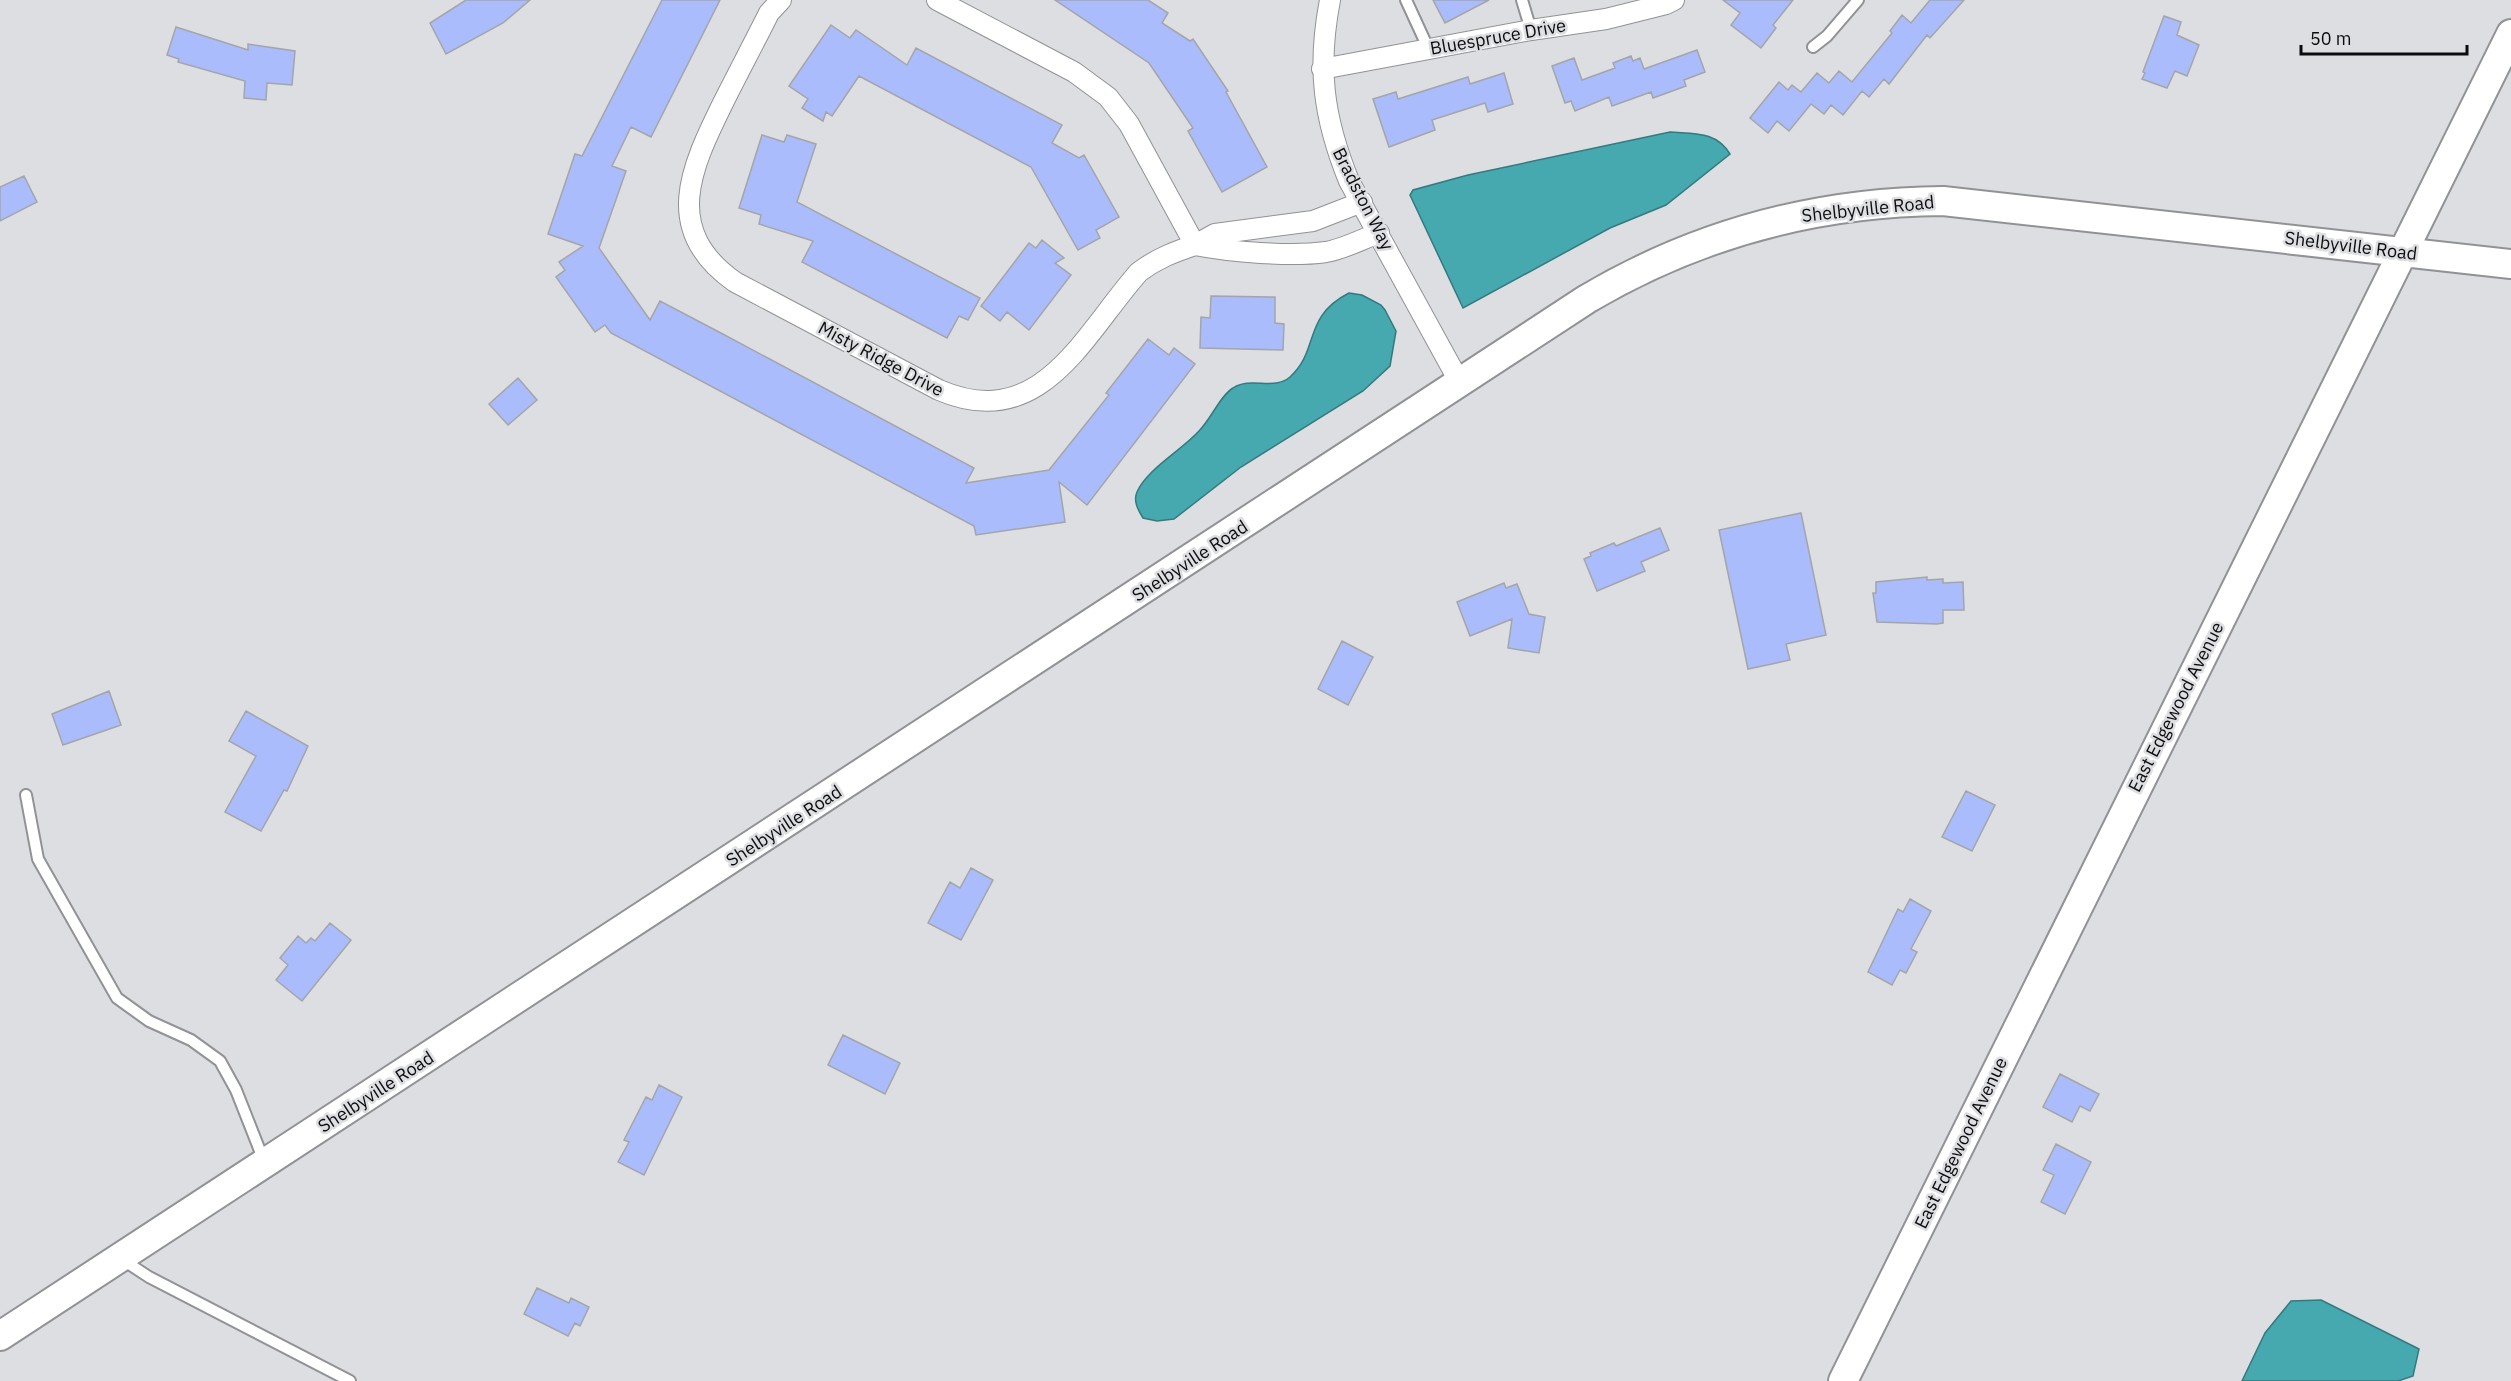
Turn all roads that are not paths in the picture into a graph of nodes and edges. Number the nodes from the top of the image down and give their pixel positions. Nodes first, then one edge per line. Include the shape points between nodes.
1 (781, 0) edge
2 (936, 0) edge
3 (1330, 0) edge
4 (1406, 0) edge
5 (1522, 0) edge
6 (1674, 0) edge
7 (1858, 0) edge
8 (1531, 30) junction
9 (2511, 34) edge
10 (1813, 47) dead end
11 (1429, 50) junction
12 (1322, 69) junction
13 (1362, 202) junction
14 (1379, 233) junction
15 (1195, 245) junction
16 (2404, 252) junction
17 (2511, 264) edge
18 (1460, 383) junction
19 (26, 795) dead end
20 (265, 1164) junction
21 (121, 1258) junction
22 (0, 1336) edge
23 (350, 1381) edge
24 (1843, 1381) edge

1 - 15 street, Misty Ridge Drive via 769,13 699,151 688,188 689,214 702,247 727,276 939,390 984,402 1017,396 1048,381 1139,272 1158,258
2 - 15 street via 1080,76 1108,97 1129,124
3 - 12 street, Bradston Way
4 - 11 lane
5 - 8 lane
6 - 8 street, Bluespruce Drive via 1606,19
7 - 10 lane
8 - 11 street, Bluespruce Drive
9 - 16 main road, East Edgewood Avenue
11 - 12 street, Bluespruce Drive
12 - 13 street, Bradston Way via 1334,141 1349,181
13 - 14 street, Bradston Way
13 - 15 street, Misty Ridge Drive via 1313,221 1215,234
14 - 15 street, Misty Ridge Drive via 1328,252
14 - 18 street, Bradston Way
16 - 17 main road, Shelbyville Road
16 - 18 main road, Shelbyville Road via 1963,201 1833,209 1733,232 1668,257 1604,289
16 - 24 main road, East Edgewood Avenue
18 - 20 main road, Shelbyville Road
19 - 20 lane via 38,859 117,998 220,1061 236,1090
20 - 21 main road, Shelbyville Road
21 - 22 main road, Shelbyville Road
21 - 23 lane via 149,1277

